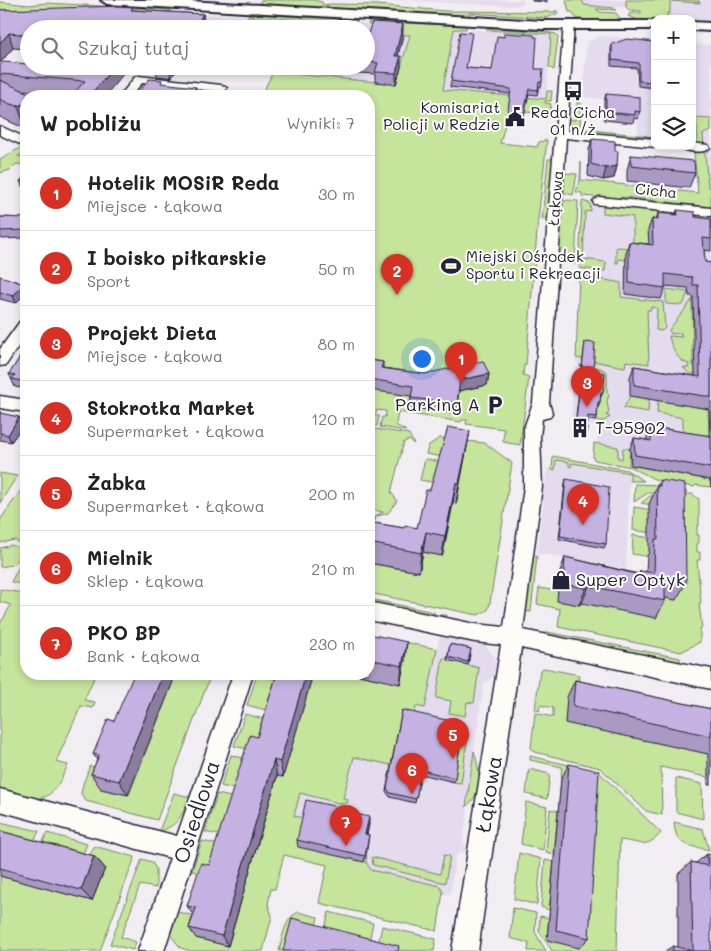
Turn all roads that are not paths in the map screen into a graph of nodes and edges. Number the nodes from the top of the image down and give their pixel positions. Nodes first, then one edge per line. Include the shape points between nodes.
1 (107, 0) edge
2 (569, 24) junction
3 (651, 25) edge
4 (696, 26) edge
5 (711, 27) edge
6 (131, 90) edge
7 (220, 90) edge
8 (0, 130) edge
9 (560, 134) junction
10 (20, 140) edge
11 (651, 143) edge
12 (696, 147) edge
13 (704, 148) dead end
14 (598, 201) dead end
15 (711, 212) edge
16 (20, 333) edge
17 (0, 361) edge
18 (0, 402) edge
19 (20, 405) edge
20 (375, 612) edge
21 (512, 637) junction
22 (241, 680) edge
23 (711, 680) edge
24 (0, 800) edge
25 (185, 850) junction
26 (151, 951) edge
27 (465, 951) edge

1 - 2 main road
2 - 3 main road
2 - 9 street, Łąkowa
4 - 5 main road
6 - 7 street via 139,79
8 - 10 street
9 - 11 street
9 - 21 street, Łąkowa via 541,403 545,416 542,451 533,474
12 - 13 street
14 - 15 street, Cicha
16 - 17 street
18 - 19 street
20 - 21 street via 475,633
21 - 23 street
21 - 27 street, Łąkowa
22 - 25 street, Osiedlowa
24 - 25 street
25 - 26 street, Osiedlowa

